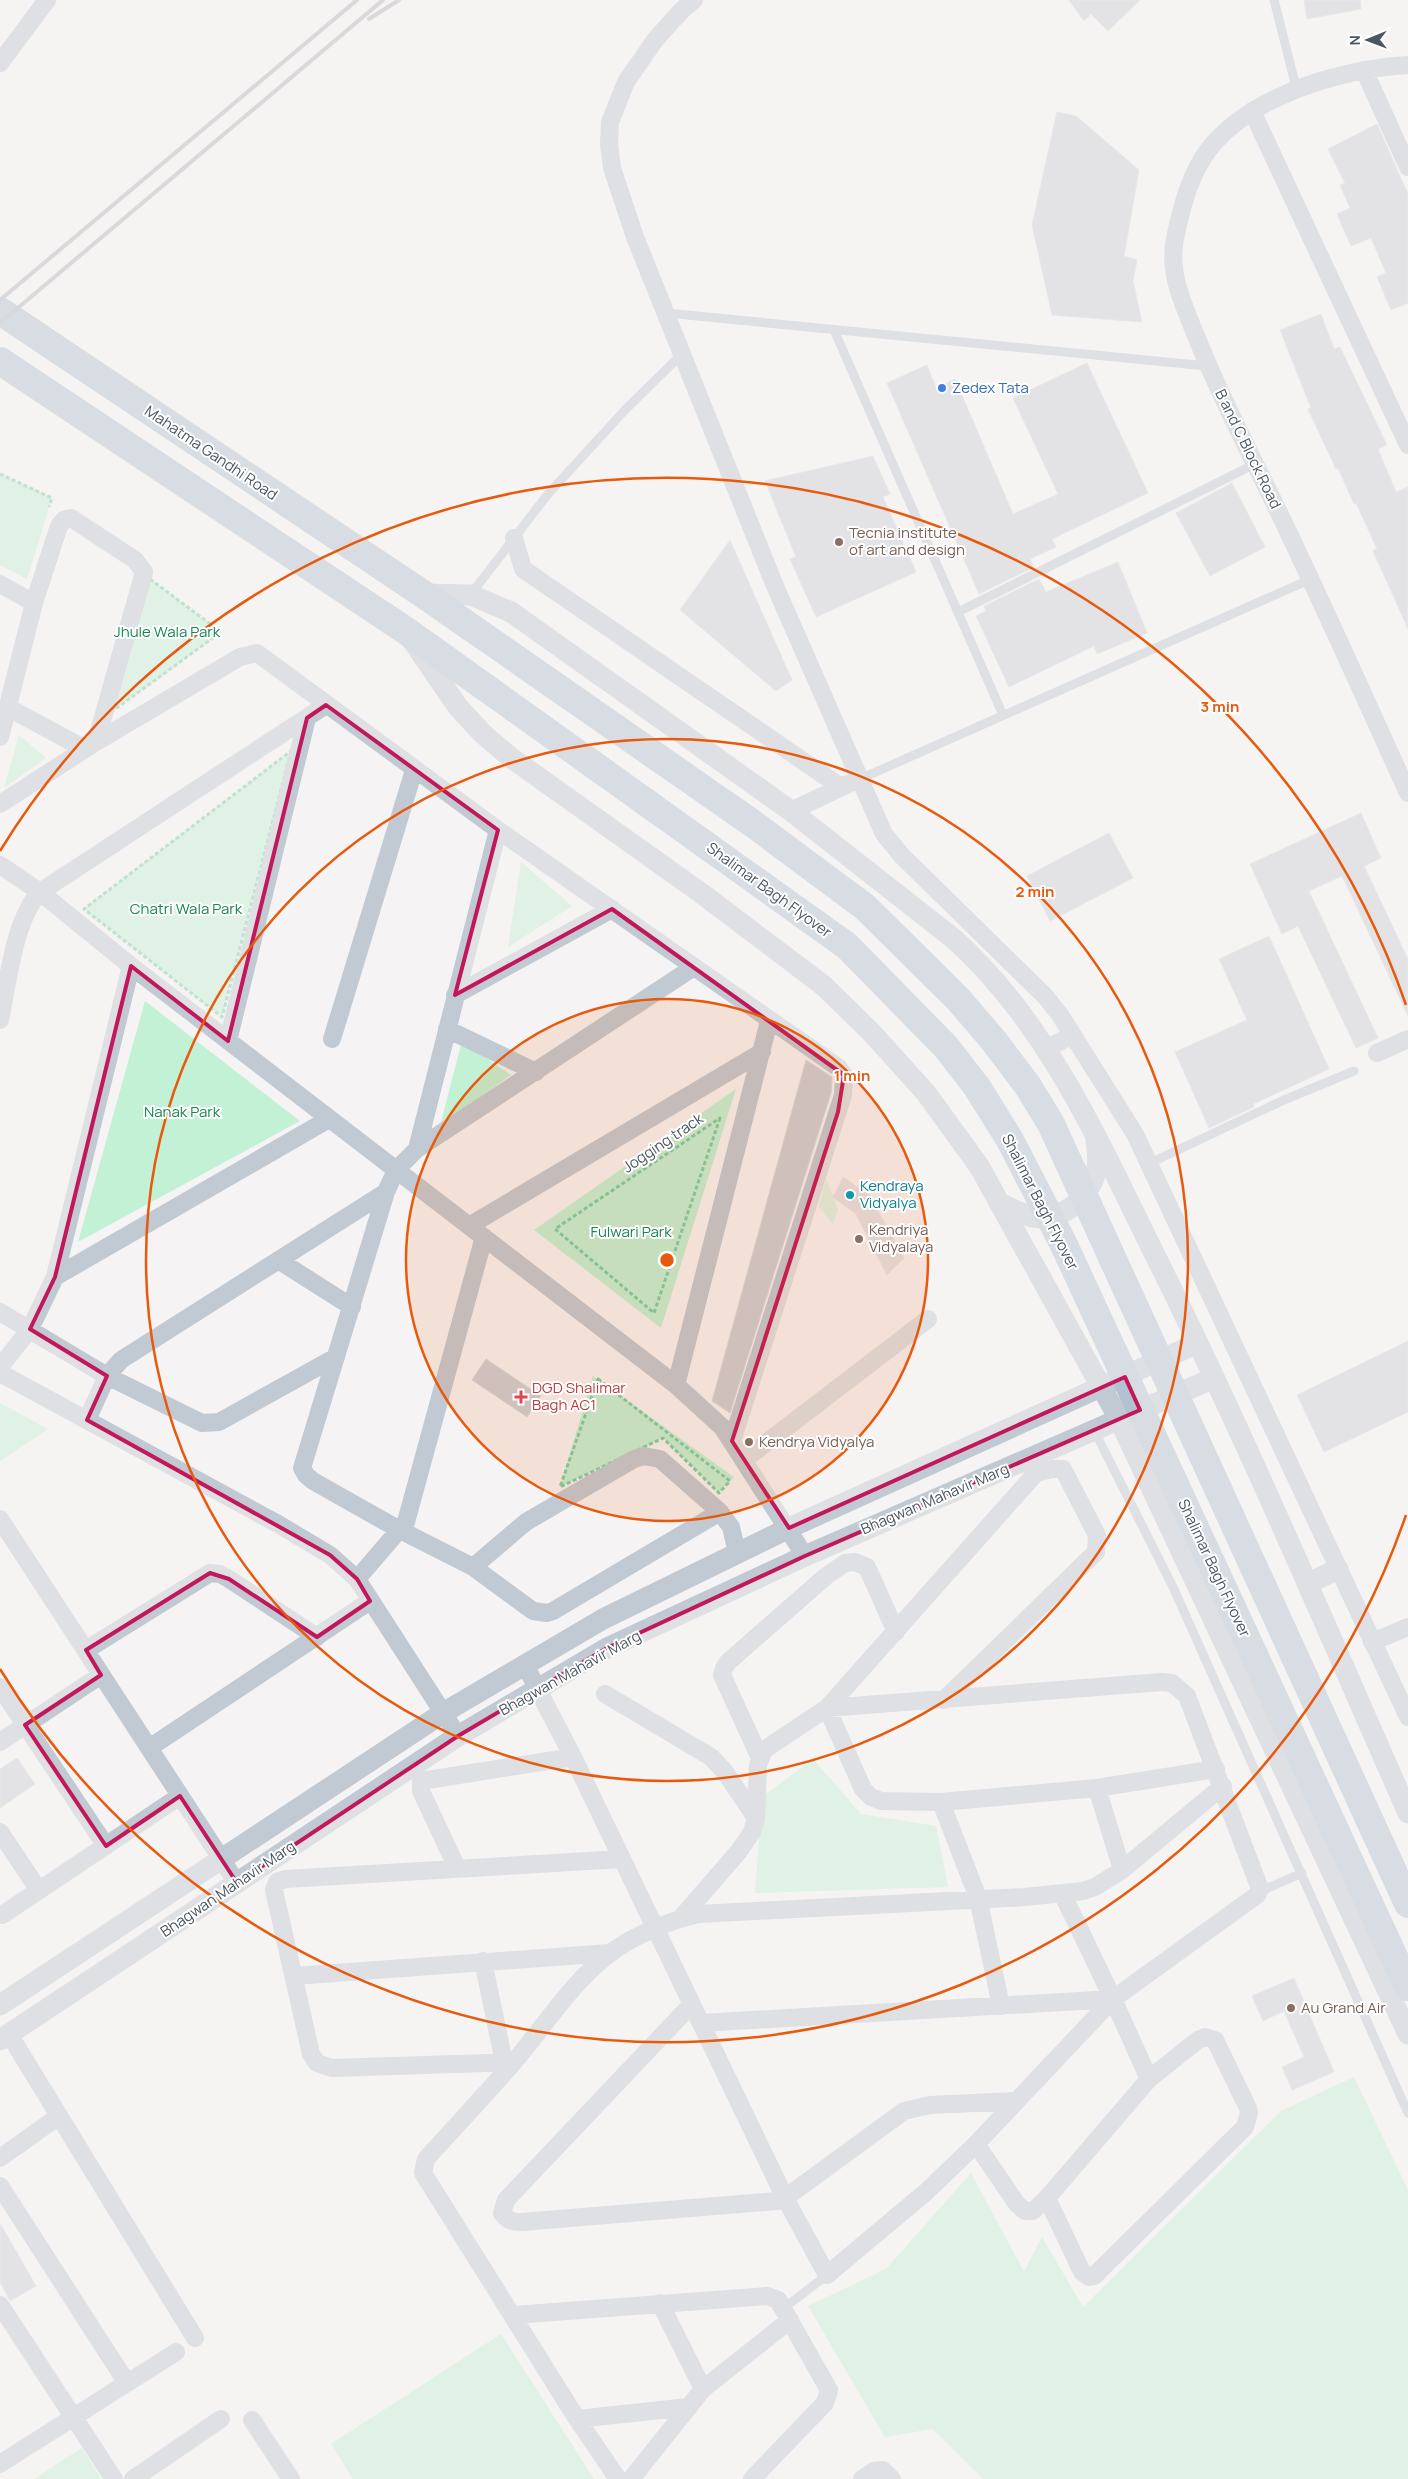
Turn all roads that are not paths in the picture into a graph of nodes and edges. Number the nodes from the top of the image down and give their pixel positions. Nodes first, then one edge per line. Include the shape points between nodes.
1 (47, 0) edge
2 (694, 0) edge
3 (1274, 0) edge
4 (0, 63) edge
5 (1408, 64) edge
6 (1364, 70) junction
7 (1296, 91) junction
8 (1252, 110) junction
9 (1408, 167) edge
10 (0, 311) edge
11 (666, 314) junction
12 (834, 330) junction
13 (682, 354) junction
14 (0, 361) edge
15 (1207, 366) junction
16 (1408, 444) edge
17 (1255, 464) junction
18 (514, 538) junction
19 (1311, 579) junction
20 (0, 584) edge
21 (423, 594) junction
22 (479, 597) junction
23 (34, 603) junction
24 (958, 612) junction
25 (405, 630) junction
26 (326, 705) junction
27 (9, 708) junction
28 (1002, 715) junction
29 (307, 718) junction
30 (0, 738) edge
31 (91, 745) junction
32 (414, 770) junction
33 (860, 779) junction
34 (841, 787) junction
35 (1408, 793) edge
36 (0, 804) edge
37 (791, 811) junction
38 (498, 830) junction
39 (0, 865) edge
40 (40, 892) junction
41 (612, 909) junction
42 (130, 966) junction
43 (694, 968) junction
44 (455, 995) junction
45 (0, 1020) edge
46 (770, 1021) junction
47 (447, 1029) junction
48 (1073, 1035) junction
49 (332, 1039) dead end
50 (1408, 1039) edge
51 (228, 1041) junction
52 (1047, 1048) junction
53 (762, 1052) junction
54 (1377, 1053) dead end
55 (1354, 1071) dead end
56 (536, 1072) junction
57 (329, 1119) junction
58 (1096, 1136) junction
59 (417, 1149) junction
60 (1148, 1164) junction
61 (396, 1170) junction
62 (386, 1192) junction
63 (999, 1203) junction
64 (469, 1226) junction
65 (484, 1237) junction
66 (278, 1260) junction
67 (55, 1277) junction
68 (352, 1307) junction
69 (0, 1312) edge
70 (928, 1320) dead end
71 (30, 1329) junction
72 (1198, 1343) junction
73 (336, 1357) junction
74 (0, 1367) edge
75 (0, 1373) edge
76 (107, 1376) junction
77 (1214, 1378) junction
78 (676, 1385) junction
79 (1102, 1388) junction
80 (1119, 1419) junction
81 (87, 1420) junction
82 (1094, 1430) junction
83 (732, 1441) junction
84 (744, 1460) junction
85 (720, 1512) junction
86 (0, 1519) edge
87 (789, 1528) junction
88 (400, 1530) junction
89 (737, 1553) junction
90 (805, 1556) junction
91 (473, 1567) junction
92 (1338, 1569) junction
93 (357, 1579) junction
94 (1307, 1584) junction
95 (370, 1601) junction
96 (1408, 1626) edge
97 (896, 1632) junction
98 (317, 1637) junction
99 (1372, 1642) junction
100 (86, 1650) junction
101 (525, 1665) junction
102 (101, 1675) junction
103 (0, 1687) edge
104 (537, 1690) junction
105 (604, 1694) dead end
106 (944, 1700) junction
107 (827, 1708) junction
108 (443, 1713) junction
109 (1408, 1717) edge
110 (25, 1725) junction
111 (458, 1736) junction
112 (0, 1742) edge
113 (149, 1748) junction
114 (573, 1757) junction
115 (760, 1758) junction
116 (1216, 1769) junction
117 (1223, 1786) junction
118 (1098, 1788) junction
119 (180, 1796) junction
120 (941, 1802) junction
121 (1408, 1813) edge
122 (756, 1818) junction
123 (0, 1832) edge
124 (106, 1846) junction
125 (222, 1859) junction
126 (622, 1859) junction
127 (457, 1868) junction
128 (1122, 1870) junction
129 (1302, 1873) junction
130 (237, 1883) junction
131 (38, 1889) junction
132 (1259, 1892) junction
133 (1062, 1893) junction
134 (978, 1898) junction
135 (1408, 1904) edge
136 (2, 1915) dead end
137 (681, 1918) junction
138 (655, 1929) junction
139 (610, 1953) junction
140 (483, 1961) junction
141 (294, 1976) junction
142 (1408, 1987) edge
143 (1114, 1999) junction
144 (692, 2004) junction
145 (0, 2005) edge
146 (1001, 2006) junction
147 (701, 2024) junction
148 (1408, 2034) edge
149 (4, 2037) edge
150 (509, 2062) junction
151 (1149, 2079) junction
152 (1017, 2101) junction
153 (1408, 2113) edge
154 (59, 2116) junction
155 (976, 2144) junction
156 (0, 2158) edge
157 (0, 2186) edge
158 (785, 2198) junction
159 (1047, 2198) junction
160 (828, 2275) junction
161 (660, 2303) junction
162 (0, 2305) edge
163 (787, 2314) junction
164 (514, 2315) junction
165 (195, 2338) dead end
166 (176, 2352) dead end
167 (127, 2383) junction
168 (703, 2389) junction
169 (689, 2406) junction
170 (73, 2417) junction
171 (221, 2419) dead end
172 (578, 2419) junction
173 (252, 2420) dead end
174 (0, 2464) edge
175 (114, 2479) edge
176 (133, 2479) edge
177 (291, 2479) edge
178 (618, 2479) edge
179 (632, 2479) edge
180 (752, 2479) edge
181 (862, 2479) edge
182 (892, 2479) edge

1 - 4 street
2 - 11 street via 655,40 626,82 610,122 612,168
3 - 7 lane
5 - 6 street, B and C Block Road
6 - 7 street, B and C Block Road
6 - 9 street
7 - 8 street, B and C Block Road
8 - 15 street, B and C Block Road via 1214,143 1195,172 1175,235 1174,269
8 - 16 street
10 - 21 main road, Mahatma Gandhi Road
11 - 12 lane
11 - 13 street
12 - 15 lane
12 - 24 lane
13 - 18 lane via 588,450
13 - 33 street via 775,586
14 - 25 main road
15 - 17 street, B and C Block Road
17 - 19 street, B and C Block Road
17 - 24 lane
18 - 22 lane
18 - 34 street via 523,568
19 - 28 lane
19 - 35 street, B and C Block Road
20 - 23 street
21 - 22 street
21 - 135 main road via 865,907 958,998 1028,1086 1051,1124
22 - 37 street via 511,612
23 - 27 street
23 - 31 street via 58,526 71,518 144,572
24 - 28 lane
25 - 63 street via 458,707 503,752 702,892 824,986 872,1032 926,1093 979,1166
25 - 142 main road, Shalimar Bagh Flyover via 847,946 946,1046 977,1087 1010,1140 1064,1245
26 - 29 street
26 - 31 street via 266,659 248,654
26 - 32 street
27 - 30 street
27 - 31 street
28 - 33 lane
29 - 40 street
29 - 51 street
31 - 36 street
32 - 38 street
32 - 49 street
33 - 34 street
33 - 48 street via 874,815 892,844 1028,977
34 - 37 street
37 - 52 street via 972,956
38 - 41 street
38 - 44 street
39 - 40 street
40 - 42 street
40 - 45 street via 32,899 18,938
41 - 43 street
41 - 44 street
42 - 51 street
42 - 67 street
43 - 46 street
43 - 56 street
44 - 47 street
46 - 53 street
46 - 83 street via 839,1068 845,1084
47 - 56 street
47 - 59 street
48 - 52 street
48 - 60 street via 1124,1115
50 - 54 street
51 - 57 street
52 - 58 street
53 - 64 street
53 - 78 street
55 - 60 lane
56 - 59 street
57 - 61 street
57 - 67 street
58 - 63 street via 1097,1167 1090,1186 1078,1202 1042,1218
58 - 72 street
59 - 61 street
60 - 92 street
61 - 62 street
61 - 64 street
62 - 66 street
62 - 68 street
63 - 79 street
64 - 65 street
65 - 78 street
65 - 88 street via 409,1512
66 - 68 street
66 - 76 street via 121,1360
67 - 71 street
68 - 73 street
69 - 71 street
70 - 84 street
71 - 74 street
71 - 76 street
72 - 77 street
72 - 79 street, Bhagwan Mahavir Marg
73 - 76 street via 210,1424 192,1420
73 - 88 street via 302,1468 313,1481
75 - 81 street
76 - 81 street
77 - 80 street, Bhagwan Mahavir Marg
77 - 94 street
78 - 83 street via 722,1427
79 - 80 street
79 - 87 street, Bhagwan Mahavir Marg
80 - 82 street, Bhagwan Mahavir Marg
80 - 148 street
81 - 93 street via 278,1524 330,1555
82 - 90 street, Bhagwan Mahavir Marg
82 - 129 lane via 1173,1587
83 - 84 street
84 - 87 street
85 - 89 street via 731,1527
85 - 91 street via 547,1613 533,1611
85 - 91 street via 660,1459 644,1456 526,1522
86 - 100 street
87 - 89 street, Bhagwan Mahavir Marg
87 - 90 street
88 - 91 street
88 - 93 street
89 - 101 street, Bhagwan Mahavir Marg via 602,1619
90 - 104 street, Bhagwan Mahavir Marg via 607,1648
92 - 94 street
92 - 99 street
93 - 95 street
94 - 121 street
95 - 98 street
95 - 108 street
96 - 99 street
97 - 106 street via 1036,1473 1057,1468 1067,1472 1097,1535 1096,1552
97 - 107 street
97 - 115 street via 867,1567 856,1562 845,1563 728,1662 722,1675
98 - 100 street via 229,1578 210,1573
98 - 113 street
99 - 109 street
100 - 102 street
101 - 104 street
101 - 108 street, Bhagwan Mahavir Marg
102 - 110 street
102 - 113 street
103 - 110 street
104 - 111 street, Bhagwan Mahavir Marg
104 - 114 street
105 - 122 street via 711,1757
106 - 107 street
106 - 116 street via 1172,1683 1187,1696
107 - 115 street via 764,1750
107 - 120 street via 863,1789 871,1797 881,1801
108 - 111 street
108 - 125 street, Bhagwan Mahavir Marg
110 - 112 street
110 - 124 street
111 - 130 street, Bhagwan Mahavir Marg
113 - 119 street
114 - 126 street
114 - 127 street via 421,1781 421,1791
115 - 122 street
116 - 117 street
116 - 118 street
117 - 128 street
117 - 132 street via 1260,1884
118 - 120 street
118 - 128 street
119 - 124 street
119 - 125 street
120 - 134 street
122 - 137 street via 747,1841
123 - 131 street
124 - 131 street
125 - 130 street
125 - 145 street, Bhagwan Mahavir Marg
126 - 127 street
126 - 138 street
127 - 141 street via 277,1882 274,1890
128 - 133 street via 1094,1887
129 - 132 lane
129 - 153 lane
130 - 149 street, Bhagwan Mahavir Marg
131 - 136 street
132 - 143 street
133 - 134 street
133 - 143 street
134 - 137 street via 699,1914
134 - 146 street
137 - 138 street
138 - 139 street
138 - 144 street
139 - 140 street
139 - 150 street
140 - 141 street
140 - 150 street
141 - 150 street via 311,2054 323,2066
143 - 146 street
143 - 151 street
143 - 152 street
144 - 147 street
144 - 158 street via 506,2200 502,2213 512,2222 522,2222 770,2202
146 - 147 street
147 - 158 street
149 - 154 street
150 - 164 street via 426,2158 423,2166 425,2179
151 - 159 street
151 - 159 street via 1198,2040 1210,2037 1215,2040 1248,2108 1248,2121 1094,2276 1089,2277 1082,2272
152 - 155 street
152 - 158 street via 930,2104 904,2111
154 - 156 street
154 - 165 street
155 - 159 street via 1025,2212 1033,2211
155 - 160 street via 926,2192
157 - 167 street
158 - 160 street
160 - 163 lane
161 - 163 street via 767,2296 778,2300
161 - 164 street
161 - 168 street
162 - 170 street
163 - 168 street
163 - 180 street via 826,2383 828,2398
164 - 172 street
166 - 167 street
167 - 170 street
168 - 169 street
169 - 172 street
169 - 179 street
170 - 174 street
170 - 175 street
171 - 176 street
172 - 178 street
173 - 177 street
181 - 182 street via 874,2470 882,2470

